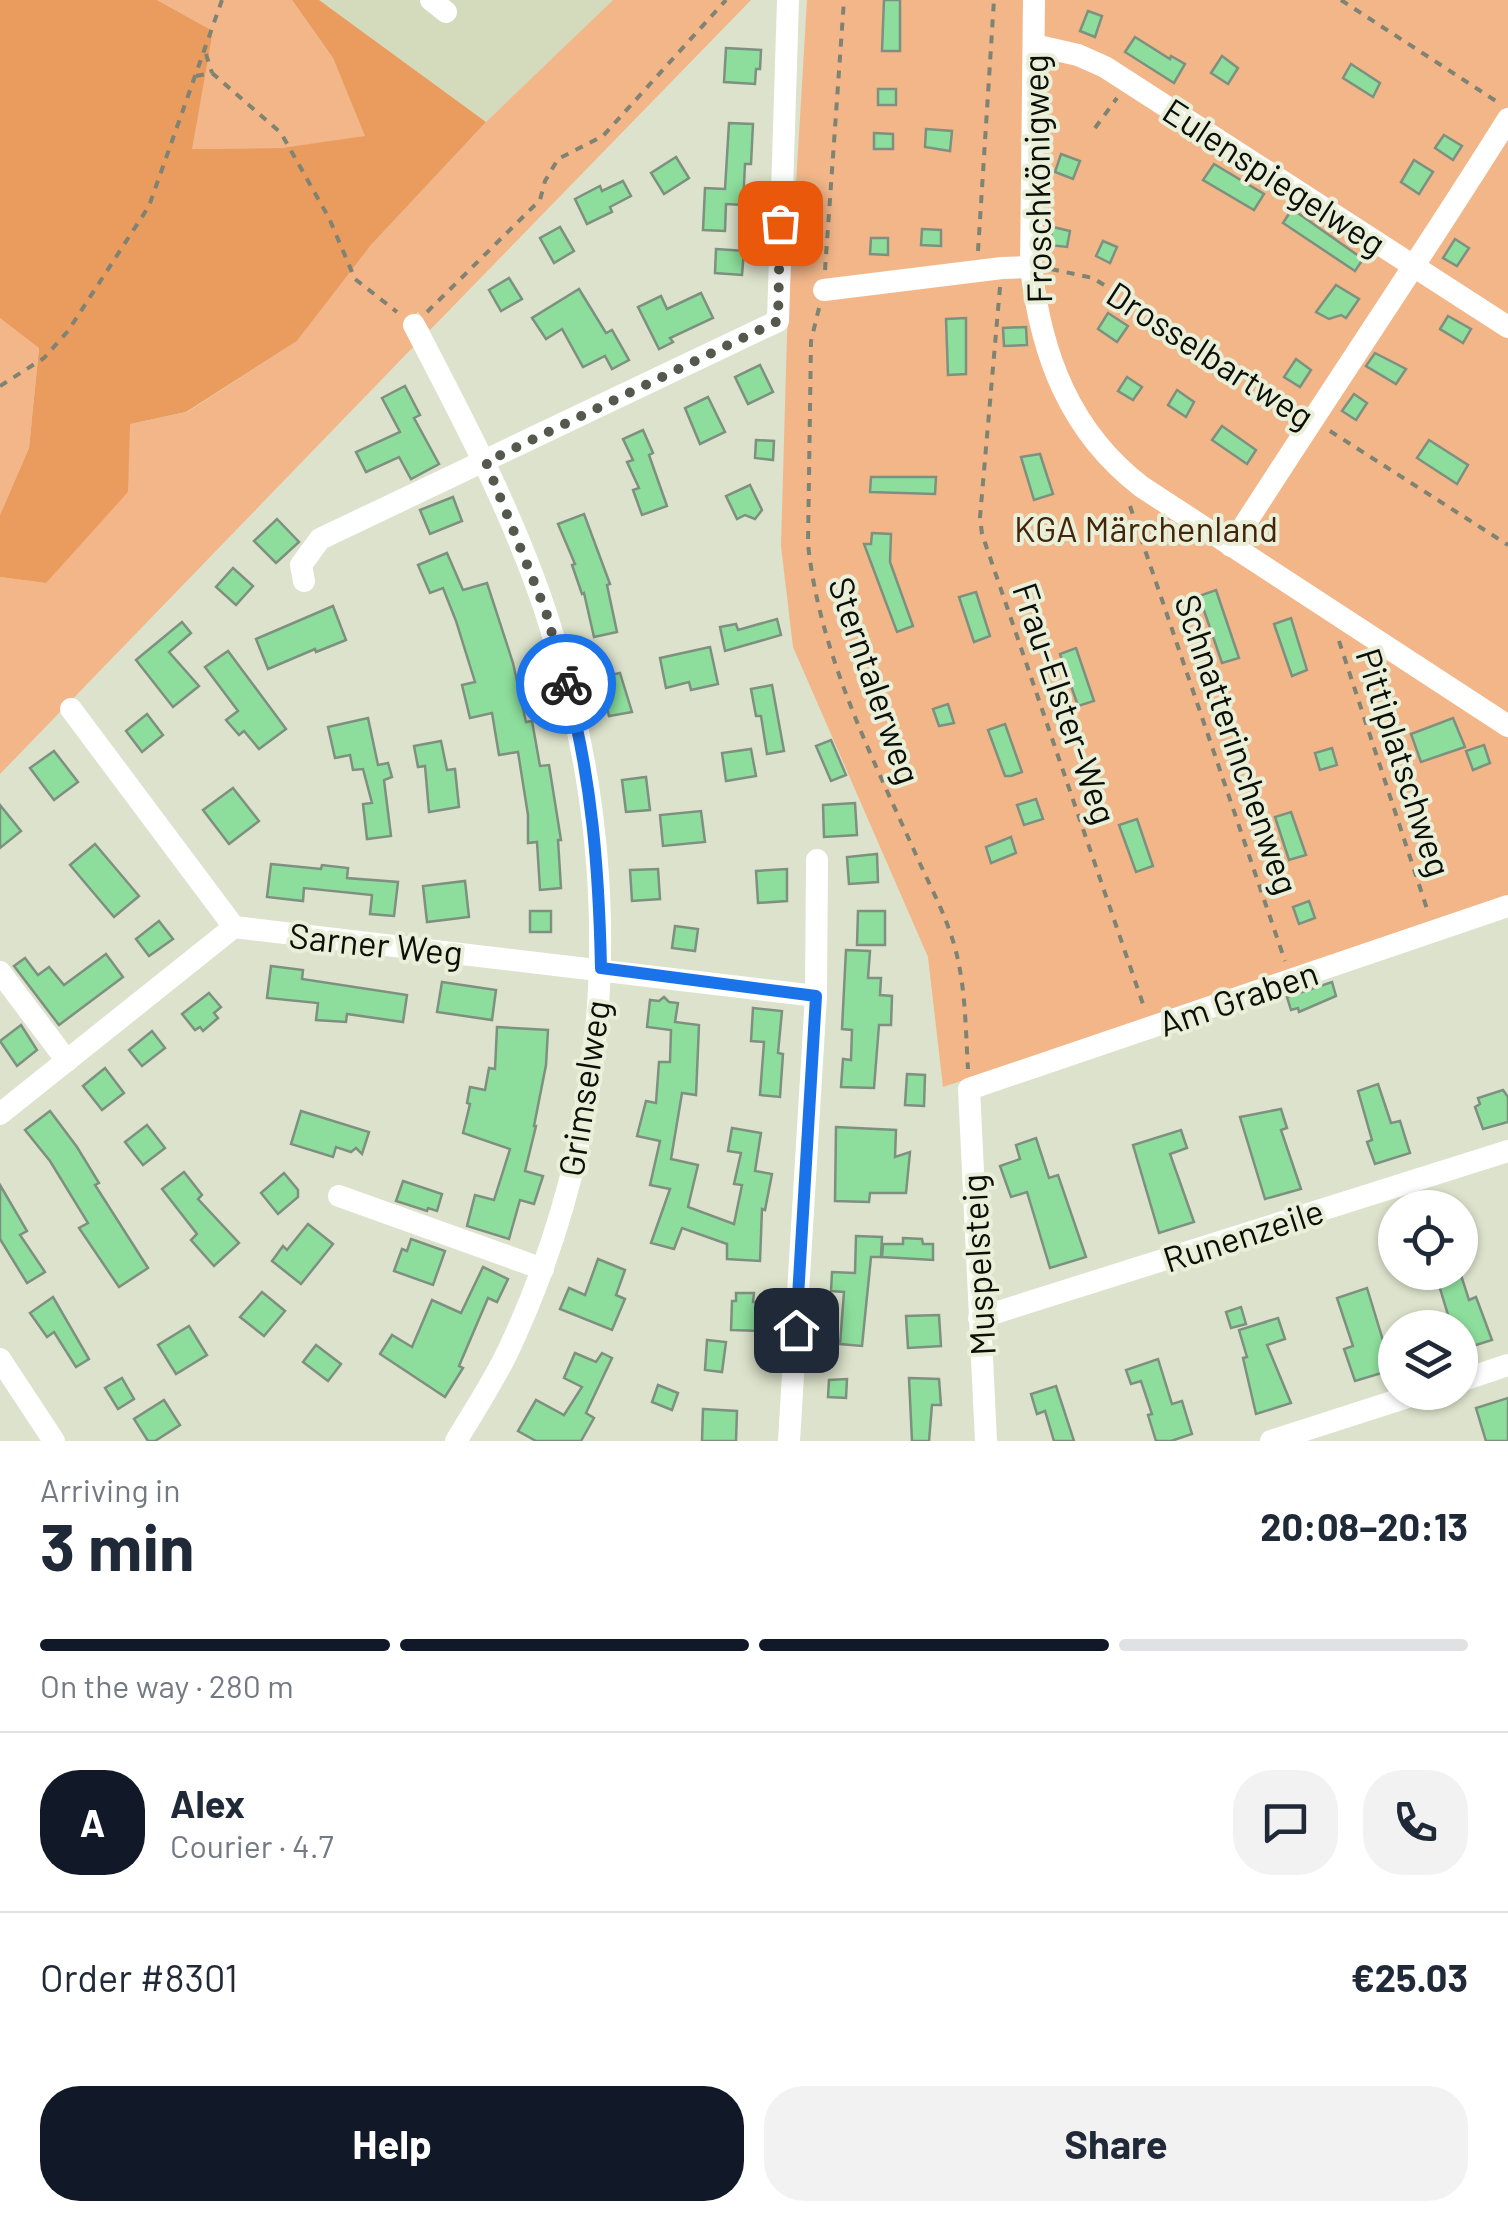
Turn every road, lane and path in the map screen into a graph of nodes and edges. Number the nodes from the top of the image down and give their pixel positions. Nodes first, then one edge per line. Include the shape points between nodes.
1 (222, 0) edge
2 (726, 0) edge
3 (788, 0) edge
4 (844, 0) edge
5 (994, 0) edge
6 (1034, 0) edge
7 (1340, 0) edge
8 (1034, 45) junction
9 (204, 50) junction
10 (212, 73) junction
11 (196, 76) junction
12 (1128, 82) junction
13 (1508, 109) edge
14 (1508, 120) edge
15 (1096, 128) dead end
16 (1416, 266) junction
17 (1031, 267) junction
18 (1002, 268) junction
19 (977, 271) junction
20 (824, 290) junction
21 (414, 325) junction
22 (1508, 327) edge
23 (0, 386) edge
24 (1312, 419) junction
25 (486, 462) junction
26 (1130, 506) dead end
27 (1508, 545) edge
28 (1231, 546) junction
29 (304, 581) dead end
30 (1329, 610) junction
31 (70, 709) dead end
32 (1508, 726) edge
33 (817, 860) dead end
34 (1508, 906) edge
35 (234, 927) junction
36 (1434, 931) junction
37 (601, 968) junction
38 (0, 972) edge
39 (1292, 979) junction
40 (816, 996) junction
41 (1151, 1027) junction
42 (68, 1061) junction
43 (968, 1064) dead end
44 (969, 1089) joint
45 (0, 1114) edge
46 (1508, 1151) edge
47 (339, 1196) dead end
48 (543, 1269) junction
49 (979, 1318) junction
50 (0, 1359) edge
51 (1508, 1366) edge
52 (1478, 1375) edge
53 (1378, 1407) edge
54 (54, 1441) edge
55 (456, 1441) edge
56 (788, 1441) edge
57 (986, 1441) edge
58 (1272, 1441) edge

1 - 9 path
2 - 21 path via 603,136 558,160 540,200
3 - 25 street via 778,321
4 - 20 path, Sterntalerweg
5 - 19 path, Froschkönigweg
6 - 8 street, Froschkönigweg
7 - 13 path
8 - 12 street, Eulenspiegelweg via 1078,55
8 - 17 street, Froschkönigweg
9 - 10 path
9 - 11 path
10 - 11 path
10 - 21 path via 281,133 330,218 355,279
11 - 23 path via 149,206 111,268 44,358
12 - 15 path
12 - 16 street, Eulenspiegelweg
14 - 16 street
16 - 22 street, Eulenspiegelweg
16 - 24 street
17 - 18 street
17 - 24 path, Drosselbartweg via 1093,278
17 - 28 street, Froschkönigweg via 1046,350 1086,432 1117,468
18 - 19 street
18 - 41 path, Frau-Elster-Weg via 982,534
19 - 20 street
20 - 43 path, Sterntalerweg via 811,341 810,571 855,714 950,932 962,977
21 - 25 street, Grimselweg
24 - 27 path, Drosselbartweg
24 - 28 street
25 - 29 street via 320,539 300,565
25 - 37 street, Grimselweg via 546,612 569,694 599,864
26 - 39 path, Schnatterinchenweg
28 - 30 street, Froschkönigweg
30 - 32 street, Froschkönigweg
30 - 36 path, Pittiplatschweg
31 - 35 street
33 - 40 street
34 - 36 street, Am Graben
35 - 37 street, Sarner Weg
35 - 42 street
36 - 39 street, Am Graben
37 - 40 street, Sarner Weg
37 - 48 street, Grimselweg via 595,1059 575,1163
38 - 42 street
39 - 41 street, Am Graben
40 - 56 street
41 - 44 street, Am Graben
42 - 45 street
44 - 49 street, Muspelsteig
46 - 49 street, Runenzeile
47 - 48 street
48 - 55 street, Grimselweg via 508,1352
49 - 57 street, Muspelsteig
50 - 54 street
51 - 52 street
53 - 58 street

